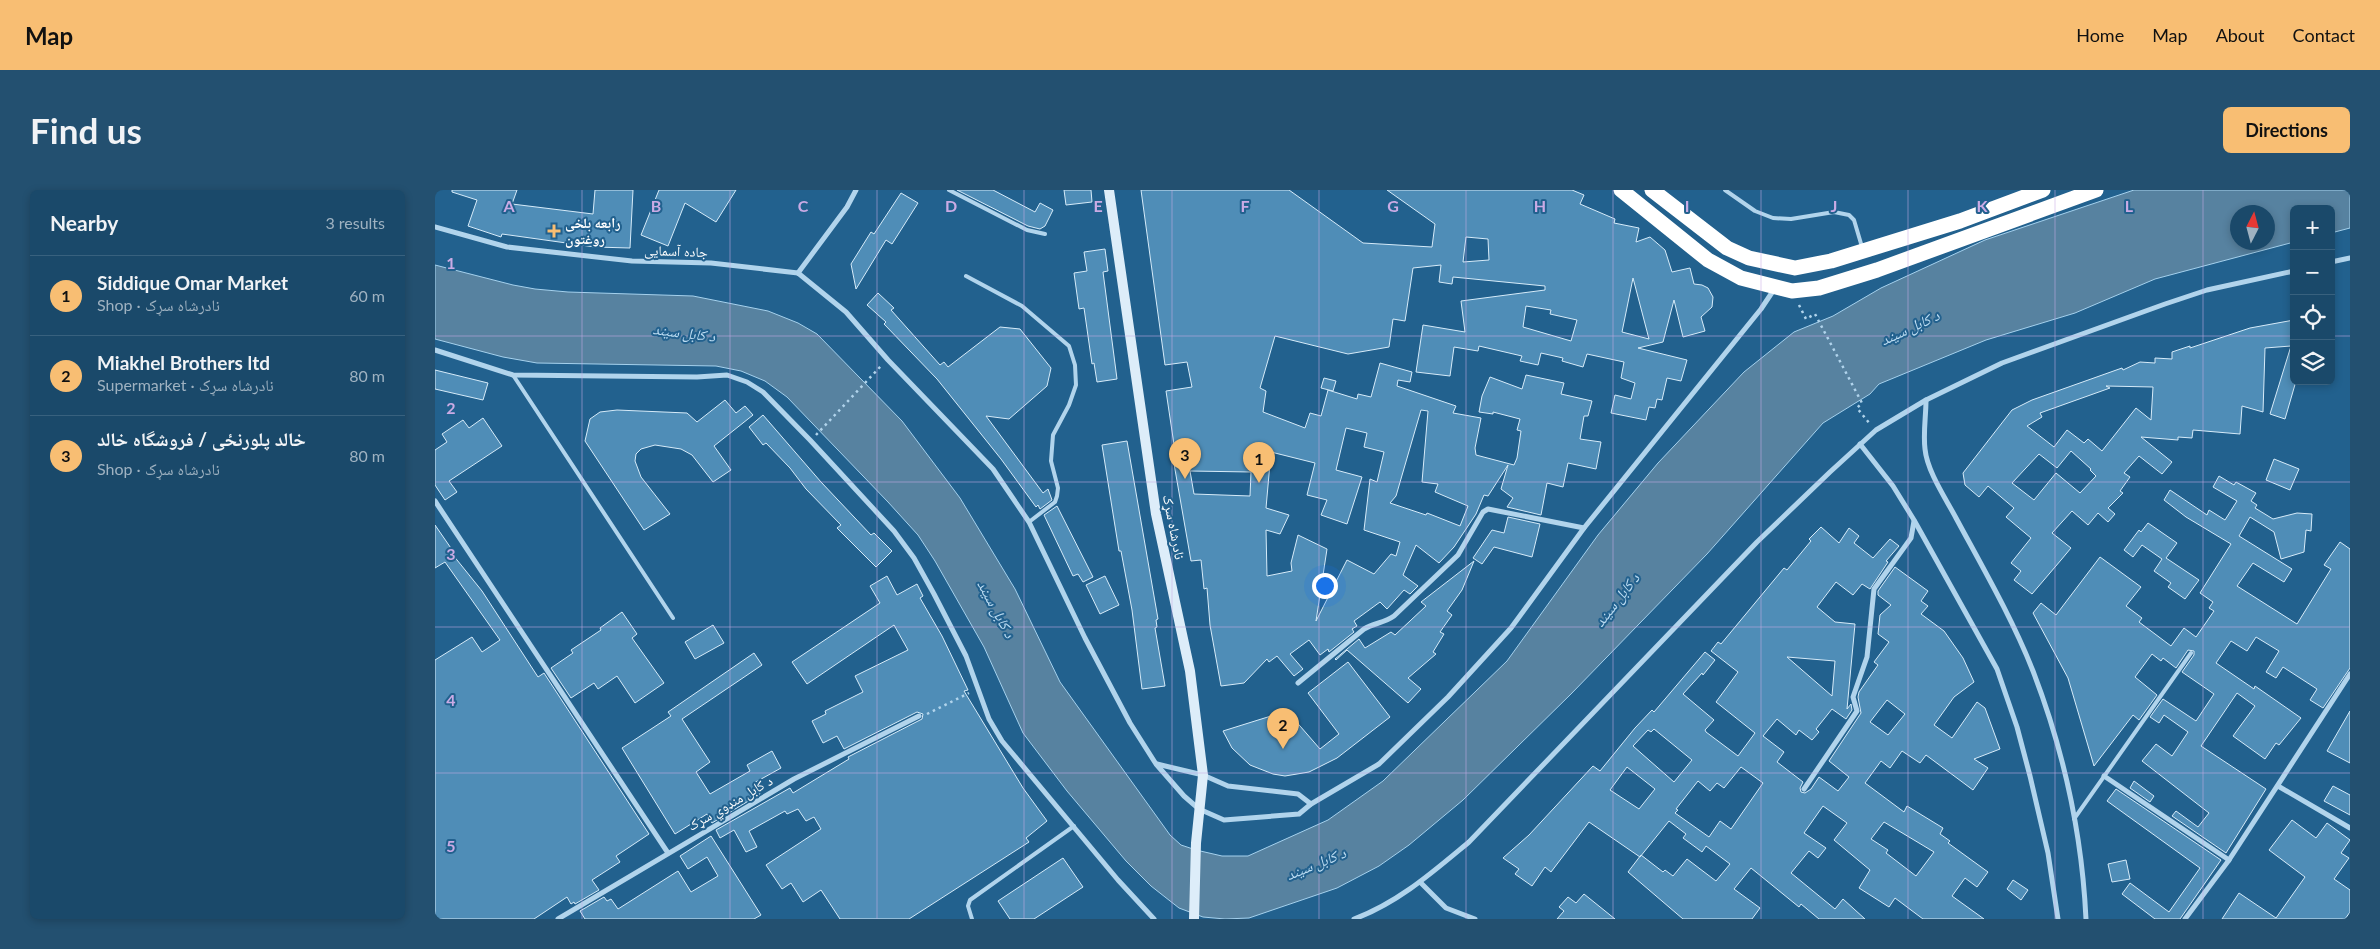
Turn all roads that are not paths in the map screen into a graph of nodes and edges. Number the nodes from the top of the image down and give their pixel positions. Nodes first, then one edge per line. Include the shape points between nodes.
1 (856, 190) edge
2 (949, 190) edge
3 (1109, 190) edge
4 (1621, 190) edge
5 (1652, 190) edge
6 (1725, 190) edge
7 (2043, 190) edge
8 (2096, 190) edge
9 (435, 227) edge
10 (1045, 234) dead end
11 (1863, 252) junction
12 (2350, 258) edge
13 (2335, 261) edge
14 (2290, 272) edge
15 (799, 273) junction
16 (966, 276) dead end
17 (1775, 288) junction
18 (435, 350) edge
19 (513, 376) junction
20 (1926, 400) junction
21 (1861, 444) junction
22 (435, 501) edge
23 (1915, 520) junction
24 (1029, 522) junction
25 (1584, 528) junction
26 (673, 618) dead end
27 (2191, 653) dead end
28 (2350, 674) edge
29 (1298, 683) dead end
30 (919, 716) road end
31 (1156, 764) junction
32 (1203, 774) junction
33 (2104, 776) junction
34 (2278, 786) junction
35 (1804, 789) dead end
36 (1311, 804) junction
37 (1199, 809) junction
38 (2074, 819) junction
39 (1074, 826) junction
40 (2350, 828) edge
41 (668, 853) junction
42 (2229, 860) junction
43 (1420, 882) junction
44 (558, 919) edge
45 (972, 919) edge
46 (1154, 919) edge
47 (1194, 919) edge
48 (1354, 919) edge
49 (1475, 919) edge
50 (2058, 919) edge
51 (2086, 919) edge
52 (2185, 919) edge

1 - 15 street
2 - 10 lane via 1027,230
3 - 32 street, نادرشاه سړک via 1157,514 1190,671
4 - 17 highway via 1707,260 1741,278
5 - 11 highway via 1708,235 1749,258 1795,268
6 - 11 lane via 1755,211 1773,218 1791,219 1834,212 1849,215
7 - 11 highway
8 - 17 highway via 1819,288 1792,291
9 - 15 street, جاده آسمایی via 507,247 632,261 711,263
12 - 13 street
14 - 20 street via 2207,290 2165,304 2002,363
15 - 24 street via 846,312 887,360 993,469
16 - 24 lane via 1022,306 1069,346 1075,365 1076,385 1053,435 1051,450 1057,496 1055,502
17 - 25 street
18 - 19 street
19 - 26 lane
19 - 39 street via 727,375 763,392 881,517 914,558 966,656 989,719 1001,741
20 - 21 street via 1876,430
20 - 38 street via 1925,450 1935,479 2008,616 2033,671 2068,787
21 - 23 street
21 - 43 street via 1757,542 1489,822
22 - 41 street
23 - 35 street via 1911,538 1874,590 1867,658 1853,697 1857,711
23 - 50 street via 1997,669 2031,776
24 - 31 street via 1094,655
25 - 29 street via 1488,510 1483,512 1458,555 1394,616 1364,629
25 - 36 street via 1511,628 1448,697 1379,764
27 - 33 lane
28 - 34 street
30 - 41 street, د کابل منډوي سړک via 794,779
31 - 32 street
31 - 37 street
32 - 36 street via 1228,786 1297,794
32 - 37 street, نادرشاه سړک
33 - 38 lane
33 - 42 street
34 - 40 street
34 - 42 street
36 - 37 street via 1299,814 1224,820
37 - 47 street, نادرشاه سړک
38 - 51 street
39 - 45 lane via 970,900 968,906
39 - 46 street
41 - 44 street, د کابل منډوي سړک
42 - 52 street
43 - 48 street
43 - 49 street via 1446,908

